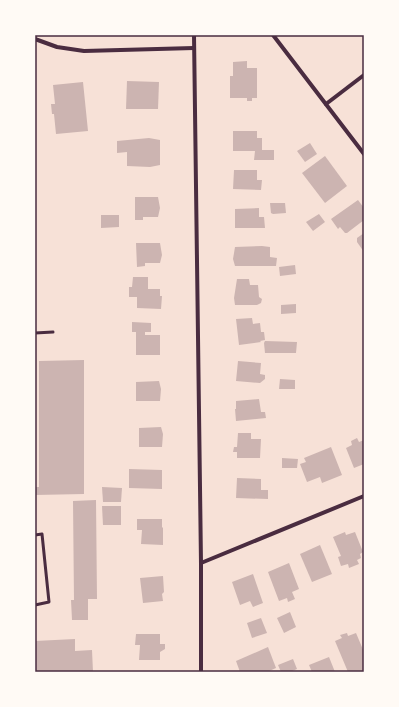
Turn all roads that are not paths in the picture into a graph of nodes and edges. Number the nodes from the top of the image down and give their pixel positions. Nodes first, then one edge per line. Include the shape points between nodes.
1 (194, 35) edge
2 (273, 35) edge
3 (35, 39) edge
4 (194, 48) junction
5 (364, 76) edge
6 (326, 104) junction
7 (364, 154) edge
8 (52, 332) dead end
9 (35, 333) edge
10 (364, 496) edge
11 (35, 535) edge
12 (201, 563) junction
13 (35, 605) edge
14 (201, 672) edge

1 - 4 street
2 - 6 street
3 - 4 street via 57,47 84,51
4 - 12 street
5 - 6 street
6 - 7 street
8 - 9 lane
10 - 12 street
11 - 13 lane via 42,534 49,602
12 - 14 street

